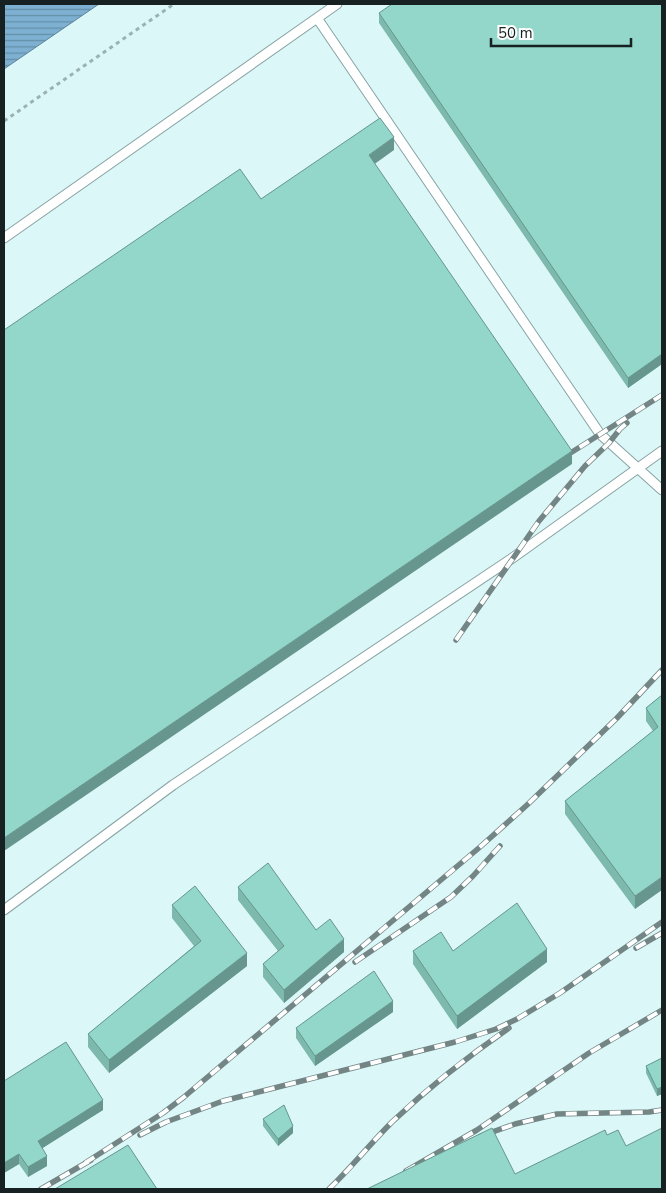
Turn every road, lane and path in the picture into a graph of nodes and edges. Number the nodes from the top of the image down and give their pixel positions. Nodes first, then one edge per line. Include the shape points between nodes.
1 (174, 4) edge
2 (337, 4) edge
3 (317, 18) junction
4 (4, 120) edge
5 (4, 238) edge
6 (662, 451) edge
7 (638, 468) junction
8 (662, 490) edge
9 (4, 910) edge

1 - 4 path
2 - 3 lane
3 - 5 lane
3 - 7 lane via 600,434
6 - 7 lane
7 - 8 lane
7 - 9 lane via 511,560 173,785

